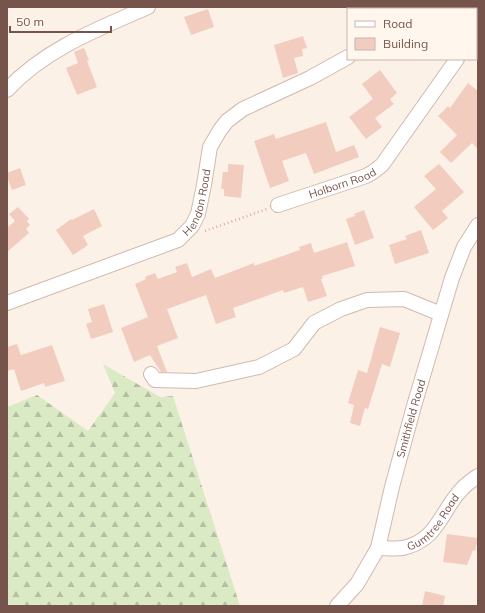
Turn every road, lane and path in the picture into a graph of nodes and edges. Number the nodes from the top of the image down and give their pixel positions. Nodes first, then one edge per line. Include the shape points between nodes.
1 (148, 7) edge
2 (347, 58) edge
3 (456, 60) edge
4 (7, 90) edge
5 (278, 205) joint
6 (478, 225) edge
7 (200, 232) dead end
8 (7, 302) edge
9 (441, 314) junction
10 (151, 374) dead end
11 (478, 476) edge
12 (378, 548) junction
13 (337, 606) edge

1 - 4 street via 47,56 19,77
2 - 8 street, Hendon Road via 243,109 227,121 210,147 198,214 192,226 178,240
3 - 5 street, Holborn Road via 382,165 359,179
5 - 7 path
6 - 9 street, Smithfield Road via 459,258
9 - 10 street via 404,300 367,300 341,309 314,323 294,349 259,368 196,381 155,380
9 - 12 street, Smithfield Road via 392,487
11 - 12 street, Gumtree Road via 460,490 438,525 427,536 404,548
12 - 13 street, Smithfield Road via 357,584

